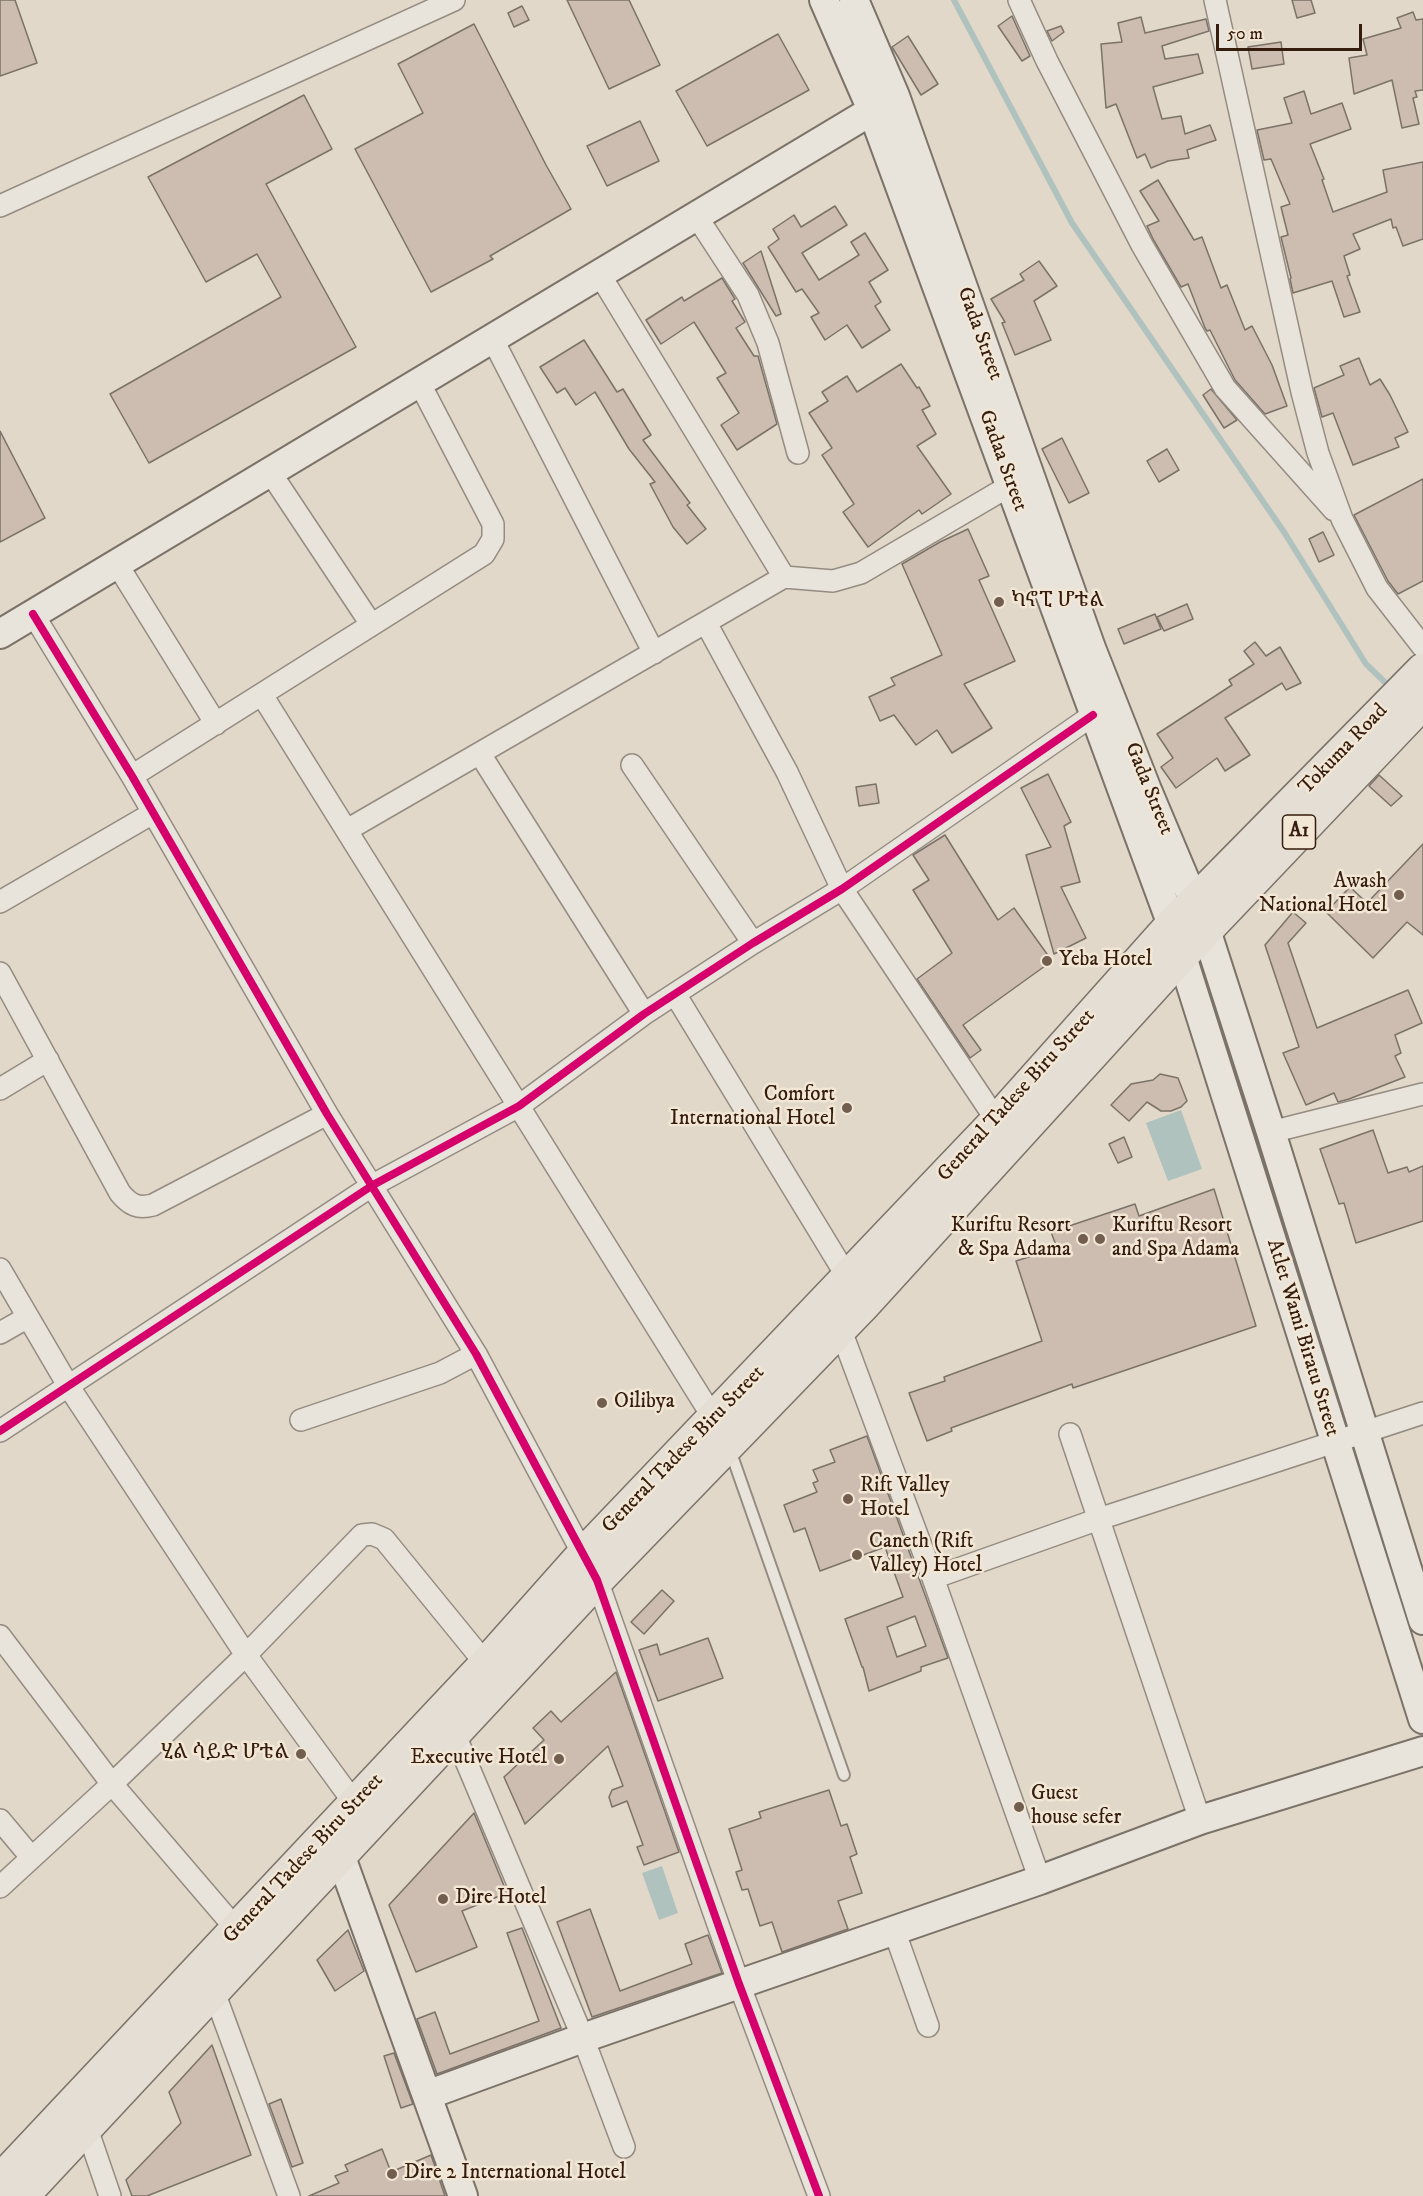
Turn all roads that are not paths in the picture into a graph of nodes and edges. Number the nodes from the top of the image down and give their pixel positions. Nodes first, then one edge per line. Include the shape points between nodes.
1 (454, 0) edge
2 (824, 0) edge
3 (854, 0) edge
4 (1019, 0) edge
5 (1215, 0) edge
6 (884, 103) junction
7 (0, 206) edge
8 (697, 217) junction
9 (600, 275) junction
10 (492, 338) junction
11 (419, 382) junction
12 (798, 453) dead end
13 (270, 472) junction
14 (1011, 485) junction
15 (1342, 519) junction
16 (117, 564) junction
17 (784, 578) junction
18 (33, 614) junction
19 (706, 623) junction
20 (370, 624) junction
21 (0, 634) edge
22 (654, 653) junction
23 (1422, 673) edge
24 (262, 695) junction
25 (1093, 715) junction
26 (216, 724) junction
27 (480, 754) junction
28 (632, 765) dead end
29 (132, 776) junction
30 (153, 813) junction
31 (347, 830) junction
32 (842, 889) junction
33 (0, 902) edge
34 (1200, 916) junction
35 (1177, 940) junction
36 (753, 943) junction
37 (0, 973) edge
38 (675, 994) junction
39 (644, 1014) junction
40 (48, 1060) junction
41 (0, 1089) edge
42 (1423, 1094) edge
43 (519, 1106) junction
44 (327, 1114) junction
45 (997, 1121) junction
46 (1271, 1132) junction
47 (373, 1185) junction
48 (0, 1269) edge
49 (856, 1291) junction
50 (28, 1317) junction
51 (840, 1328) junction
52 (0, 1333) edge
53 (476, 1354) junction
54 (69, 1387) junction
55 (1423, 1413) edge
56 (301, 1420) dead end
57 (0, 1431) edge
58 (721, 1431) junction
59 (1365, 1433) junction
60 (1070, 1434) dead end
61 (1335, 1442) junction
62 (1099, 1519) junction
63 (590, 1568) junction
64 (933, 1578) junction
65 (1423, 1620) edge
66 (4, 1650) edge
67 (246, 1655) junction
68 (486, 1664) junction
69 (1423, 1719) edge
70 (455, 1735) junction
71 (1423, 1751) edge
72 (844, 1775) dead end
73 (112, 1784) junction
74 (355, 1804) junction
75 (0, 1820) edge
76 (1200, 1820) junction
77 (336, 1843) junction
78 (31, 1857) junction
79 (1040, 1880) junction
80 (0, 1887) edge
81 (237, 1930) junction
82 (894, 1930) junction
83 (739, 1984) junction
84 (214, 1992) junction
85 (928, 2026) dead end
86 (583, 2038) junction
87 (427, 2095) junction
88 (86, 2126) junction
89 (624, 2147) dead end
90 (0, 2181) edge
91 (22, 2196) edge
92 (110, 2196) edge
93 (289, 2196) edge
94 (463, 2196) edge
95 (819, 2196) edge

1 - 7 street
2 - 6 main road, Gadaa Street
3 - 6 main road, Gada Street
4 - 15 street via 1142,245 1226,388
5 - 15 street via 1302,392 1317,453
6 - 8 main road
6 - 14 main road, Gadaa Street
6 - 34 main road, Gada Street via 1091,648
8 - 9 main road
8 - 12 street via 748,295 768,343
9 - 10 main road
9 - 17 street
10 - 11 main road
10 - 22 street
11 - 13 main road
11 - 20 street via 493,524 493,539 484,554
13 - 16 main road
13 - 20 street
14 - 17 street via 861,573 833,581
14 - 25 main road, Gadaa Street
15 - 23 street
16 - 18 main road
16 - 26 street
17 - 19 street
18 - 21 main road
18 - 29 street
19 - 22 street
19 - 32 street via 787,772
20 - 24 street
22 - 27 street
23 - 34 main road, Tokuma Road / A1 via 1382,728
24 - 26 street
24 - 31 street
25 - 32 street
25 - 35 main road, Gadaa Street
26 - 29 street
27 - 31 street
27 - 39 street
28 - 36 street
29 - 30 street
30 - 33 street
30 - 44 street
31 - 43 street
32 - 36 street
32 - 45 street
34 - 35 main road, General Tadese Biru Street / A1
34 - 46 main road, Atlet Wami Biratu Street
35 - 45 main road, General Tadese Biru Street / A1
35 - 49 main road, General Tadese Biru Street / A1
35 - 61 main road, Atlet Wami Biratu Street
36 - 38 street
37 - 40 street
38 - 39 street
38 - 49 street
39 - 43 street
40 - 41 street
40 - 44 street via 120,1193 129,1204 143,1208
42 - 46 street
43 - 47 street
43 - 58 street
44 - 47 street
45 - 49 main road, General Tadese Biru Street / A1
46 - 59 main road, Atlet Wami Biratu Street
47 - 53 street
47 - 54 street
48 - 50 street
49 - 51 main road, General Tadese Biru Street / A1
49 - 58 main road, General Tadese Biru Street / A1
50 - 52 street
50 - 54 street
51 - 58 main road, General Tadese Biru Street / A1
51 - 64 street
53 - 56 street via 440,1373
53 - 63 street
54 - 57 street
54 - 67 street
55 - 59 street
58 - 63 main road, General Tadese Biru Street / A1
58 - 72 lane
59 - 61 street
59 - 65 main road, Atlet Wami Biratu Street
60 - 62 street
61 - 62 street
61 - 69 main road, Atlet Wami Biratu Street
62 - 64 street
62 - 76 street
63 - 68 main road, General Tadese Biru Street / A1
63 - 70 main road, General Tadese Biru Street / A1
63 - 83 street
64 - 79 street
66 - 73 street
67 - 68 street via 362,1535 372,1534 384,1539
67 - 73 street
67 - 74 street
68 - 74 main road, General Tadese Biru Street / A1
70 - 77 main road, General Tadese Biru Street / A1
70 - 86 street
71 - 76 main road
73 - 78 street
73 - 81 street
74 - 77 main road, General Tadese Biru Street / A1
75 - 78 street
76 - 79 main road
77 - 81 main road, General Tadese Biru Street / A1
77 - 84 main road, General Tadese Biru Street / A1
77 - 87 main road
78 - 80 street
79 - 82 main road
81 - 90 main road, General Tadese Biru Street / A1
82 - 83 main road
82 - 85 street
83 - 86 main road
83 - 95 street
84 - 88 main road, General Tadese Biru Street / A1
84 - 93 street
86 - 87 main road
86 - 89 street
87 - 94 main road
88 - 91 main road, General Tadese Biru Street / A1
88 - 92 street

